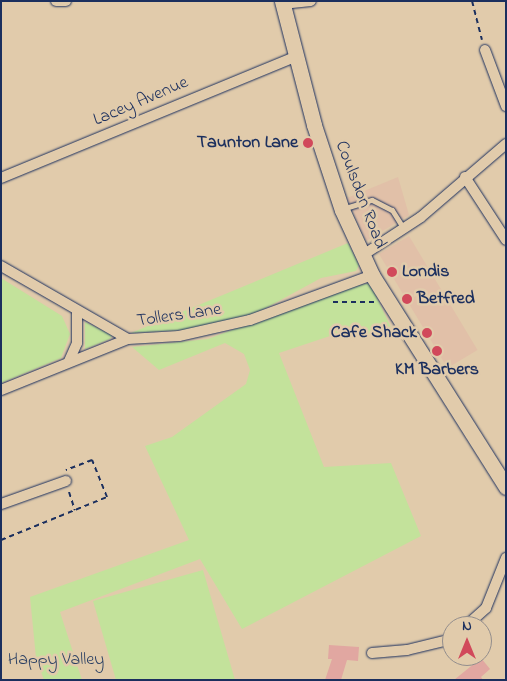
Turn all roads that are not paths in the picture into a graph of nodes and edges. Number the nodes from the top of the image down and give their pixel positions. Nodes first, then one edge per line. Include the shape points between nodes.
1 (56, 1) edge
2 (66, 1) edge
3 (311, 1) edge
4 (282, 3) edge
5 (485, 50) road end
6 (294, 57) junction
7 (506, 106) edge
8 (506, 144) edge
9 (465, 176) junction
10 (1, 178) edge
11 (342, 210) junction
12 (404, 230) junction
13 (506, 240) edge
14 (363, 255) junction
15 (1, 266) edge
16 (372, 275) junction
17 (77, 311) junction
18 (128, 339) junction
19 (69, 361) junction
20 (1, 390) edge
21 (66, 482) dead end
22 (506, 487) edge
23 (1, 504) edge
24 (506, 558) edge
25 (477, 616) edge
26 (442, 642) edge
27 (372, 653) dead end

1 - 2 street
3 - 4 street
4 - 6 main road, Coulsdon Road
5 - 7 street
6 - 10 street, Lacey Avenue
6 - 11 main road, Coulsdon Road
8 - 9 street
9 - 12 street
9 - 13 street
11 - 12 lane via 372,200 392,210
11 - 14 main road, Coulsdon Road
12 - 14 street
14 - 16 main road, Coulsdon Road
15 - 17 street, Tollers Lane
16 - 18 street, Tollers Lane via 318,292 250,320 203,332
16 - 22 main road, Coulsdon Road
17 - 18 street, Tollers Lane
17 - 19 street via 77,343
18 - 19 street
19 - 20 street
21 - 23 street
24 - 25 street via 486,608
26 - 27 street via 408,650

